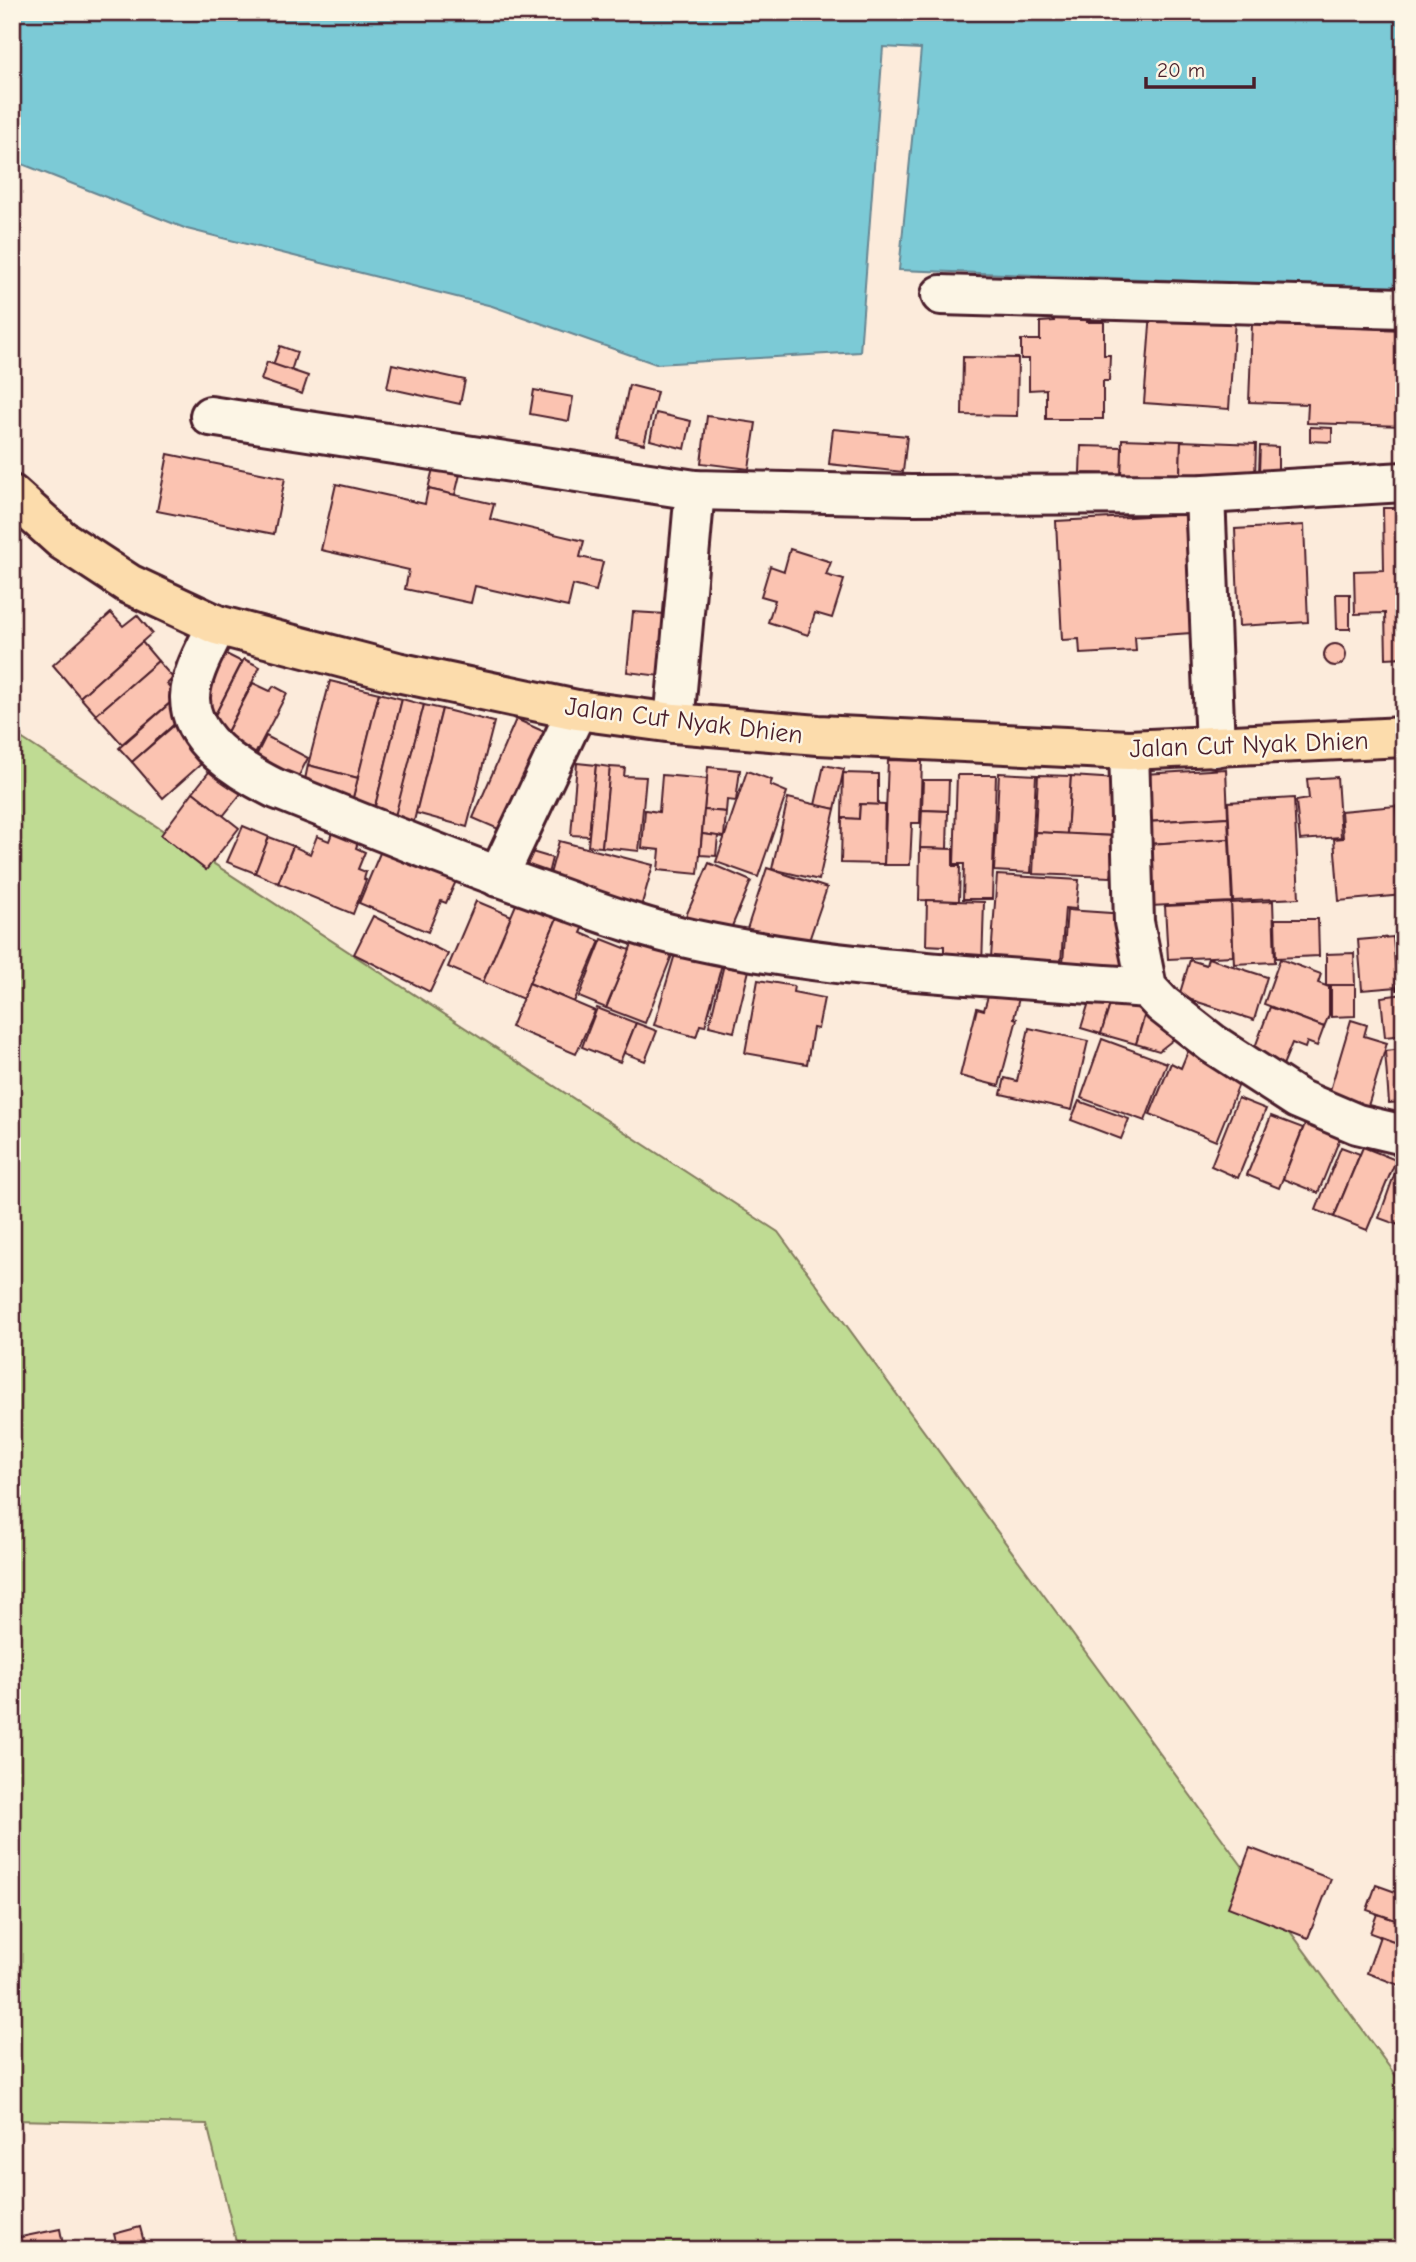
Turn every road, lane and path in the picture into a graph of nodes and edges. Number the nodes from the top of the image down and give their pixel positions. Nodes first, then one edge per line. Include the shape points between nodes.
1 (941, 295) dead end
2 (1404, 308) edge
3 (210, 416) dead end
4 (1404, 482) edge
5 (695, 490) junction
6 (1205, 494) junction
7 (12, 495) edge
8 (217, 625) junction
9 (577, 710) junction
10 (674, 723) junction
11 (1404, 737) edge
12 (1215, 747) junction
13 (1129, 750) junction
14 (498, 877) junction
15 (1147, 988) junction
16 (1404, 1135) edge

1 - 2 street
3 - 5 street
4 - 6 street
5 - 6 street
5 - 10 street
6 - 12 street
7 - 8 highway, Jalan Cut Nyak Dhien via 62,540 129,584
8 - 9 highway, Jalan Cut Nyak Dhien via 397,672
8 - 14 street via 197,668 190,697 206,741 248,775 274,788
9 - 10 highway, Jalan Cut Nyak Dhien
9 - 14 street
10 - 13 highway, Jalan Cut Nyak Dhien
11 - 12 highway, Jalan Cut Nyak Dhien
12 - 13 highway, Jalan Cut Nyak Dhien
13 - 15 street via 1134,922
14 - 15 street via 624,921 774,955
15 - 16 street via 1213,1044 1298,1098 1357,1124

